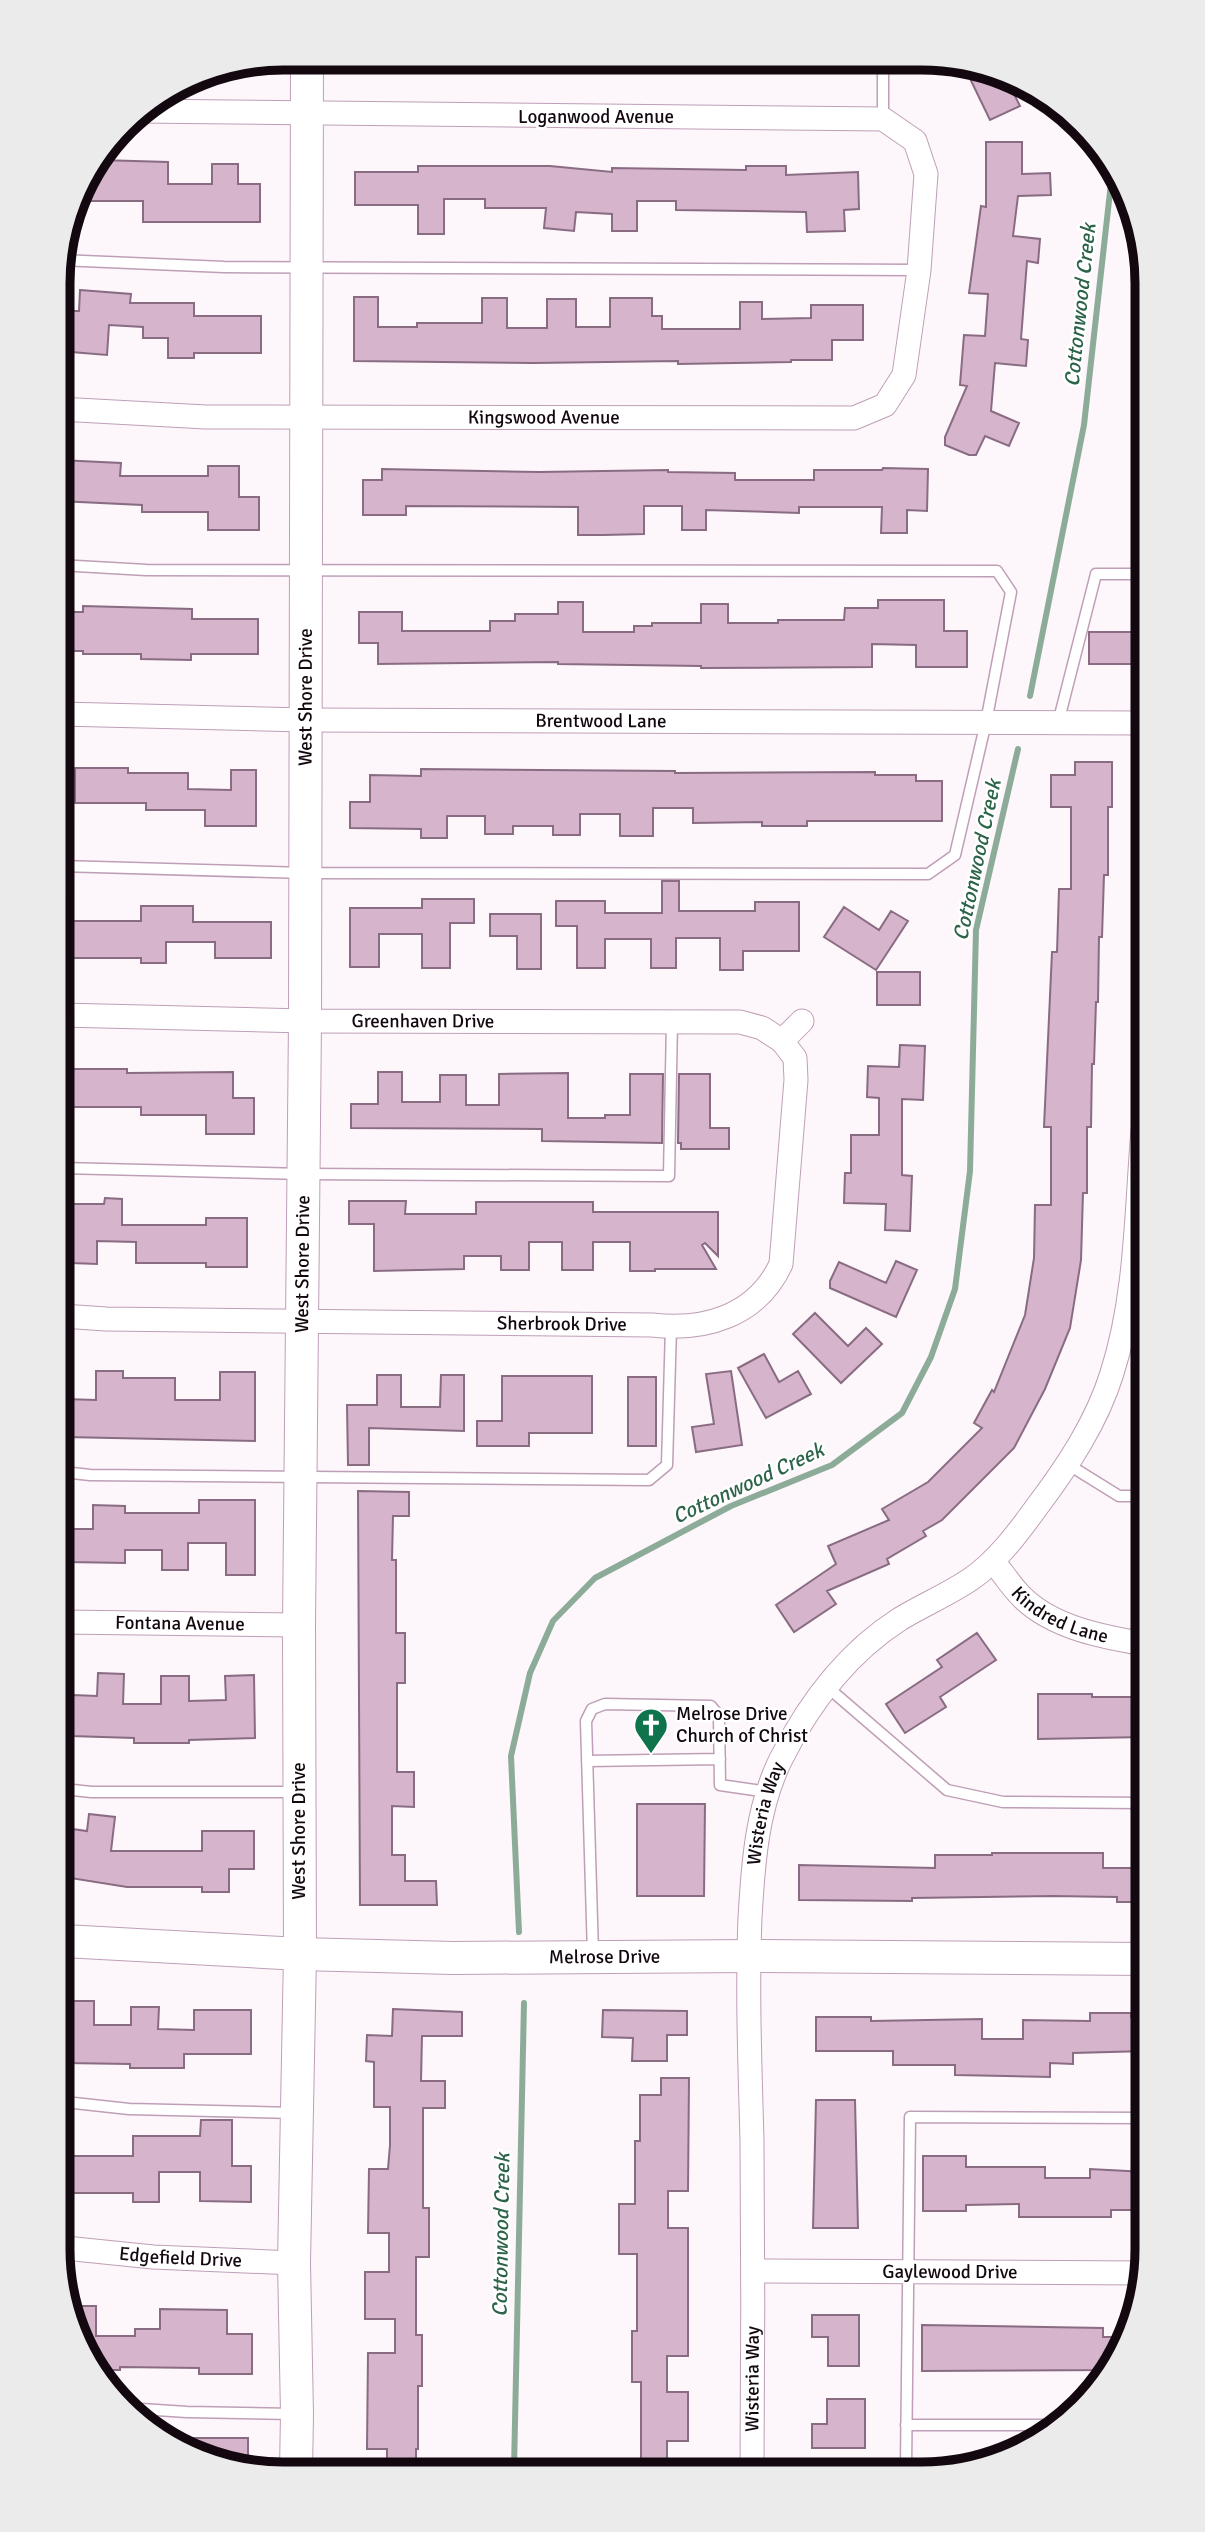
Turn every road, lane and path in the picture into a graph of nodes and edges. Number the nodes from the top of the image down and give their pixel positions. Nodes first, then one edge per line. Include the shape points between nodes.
1 (307, 70) edge
2 (883, 70) edge
3 (157, 111) edge
4 (306, 114) junction
5 (883, 119) junction
6 (71, 260) edge
7 (306, 266) junction
8 (919, 270) junction
9 (70, 410) edge
10 (306, 416) junction
11 (70, 566) edge
12 (305, 569) junction
13 (1135, 573) edge
14 (70, 714) edge
15 (304, 720) junction
16 (986, 722) junction
17 (1058, 723) junction
18 (1135, 723) edge
19 (70, 866) edge
20 (304, 873) junction
21 (70, 1015) edge
22 (304, 1021) junction
23 (672, 1021) junction
24 (802, 1021) dead end
25 (782, 1041) junction
26 (70, 1168) edge
27 (303, 1174) junction
28 (1135, 1229) edge
29 (70, 1317) edge
30 (302, 1322) junction
31 (671, 1327) junction
32 (1132, 1338) edge
33 (1069, 1465) junction
34 (70, 1472) edge
35 (300, 1477) junction
36 (1135, 1496) edge
37 (993, 1561) junction
38 (70, 1622) edge
39 (299, 1625) junction
40 (1135, 1642) edge
41 (825, 1685) junction
42 (720, 1759) junction
43 (587, 1761) junction
44 (70, 1790) edge
45 (299, 1792) junction
46 (768, 1792) junction
47 (1135, 1803) edge
48 (70, 1941) edge
49 (300, 1954) junction
50 (593, 1956) junction
51 (749, 1956) junction
52 (1135, 1959) edge
53 (70, 2103) edge
54 (296, 2113) junction
55 (1135, 2118) edge
56 (70, 2249) edge
57 (294, 2263) junction
58 (754, 2271) junction
59 (906, 2272) junction
60 (1134, 2273) edge
61 (143, 2409) edge
62 (297, 2414) junction
63 (906, 2425) junction
64 (1041, 2425) edge
65 (296, 2462) edge
66 (752, 2462) edge
67 (906, 2462) edge

1 - 4 street, West Shore Drive
2 - 5 lane
3 - 4 street, Loganwood Avenue
4 - 5 street, Loganwood Avenue
4 - 7 street, West Shore Drive
5 - 8 street via 915,141 926,174
6 - 7 lane
7 - 8 lane
7 - 10 street, West Shore Drive
8 - 10 street, Kingswood Avenue via 904,374 885,405 854,418
9 - 10 street, Kingswood Avenue
10 - 12 street, West Shore Drive
11 - 12 lane
12 - 15 street, West Shore Drive
12 - 16 lane via 997,571 1011,592
13 - 17 lane via 1096,574
14 - 15 street, Brentwood Lane
15 - 16 street, Brentwood Lane
15 - 20 street, West Shore Drive
16 - 17 street, Brentwood Lane
16 - 20 lane via 955,855 928,874
17 - 18 street, Brentwood Lane
19 - 20 lane
20 - 22 street, West Shore Drive
21 - 22 street, Greenhaven Drive
22 - 23 street, Greenhaven Drive
22 - 27 street, West Shore Drive
23 - 25 street, Greenhaven Drive via 740,1022 762,1028
23 - 27 lane via 669,1176
24 - 25 street
25 - 31 street, Sherbrook Drive via 795,1058 796,1080 781,1264 758,1299 741,1311 700,1325
26 - 27 lane
27 - 30 street, West Shore Drive
28 - 32 street, Wisteria Way via 1129,1303
29 - 30 street, Sherbrook Drive
30 - 31 street, Sherbrook Drive
30 - 35 street, West Shore Drive
31 - 35 lane via 667,1465 649,1480
32 - 33 street, Wisteria Way
33 - 36 lane via 1119,1496
33 - 37 street, Wisteria Way
34 - 35 lane
35 - 39 street, West Shore Drive
37 - 40 street, Kindred Lane via 1024,1600 1059,1621 1095,1635
37 - 41 street, Wisteria Way via 898,1621
38 - 39 street, Fontana Avenue
39 - 45 street, West Shore Drive
41 - 46 street, Wisteria Way via 781,1759
41 - 47 lane via 947,1790 1003,1802
42 - 43 lane
42 - 43 lane via 719,1716 711,1706 605,1704 588,1714
42 - 46 lane via 720,1785
43 - 50 lane
44 - 45 lane
45 - 49 street, West Shore Drive
46 - 51 street, Wisteria Way via 753,1870
48 - 49 street, Melrose Drive
49 - 50 street, Melrose Drive
49 - 54 street, West Shore Drive
50 - 51 street, Melrose Drive
51 - 52 street, Melrose Drive
51 - 58 street, Wisteria Way
53 - 54 lane via 128,2109
54 - 57 street, West Shore Drive
55 - 59 lane via 910,2117
56 - 57 street, Edgefield Drive
57 - 62 street, West Shore Drive
58 - 59 street, Gaylewood Drive
58 - 66 street, Wisteria Way
59 - 60 street, Gaylewood Drive
59 - 63 lane
61 - 62 lane
62 - 65 street, West Shore Drive
63 - 64 lane
63 - 67 lane

